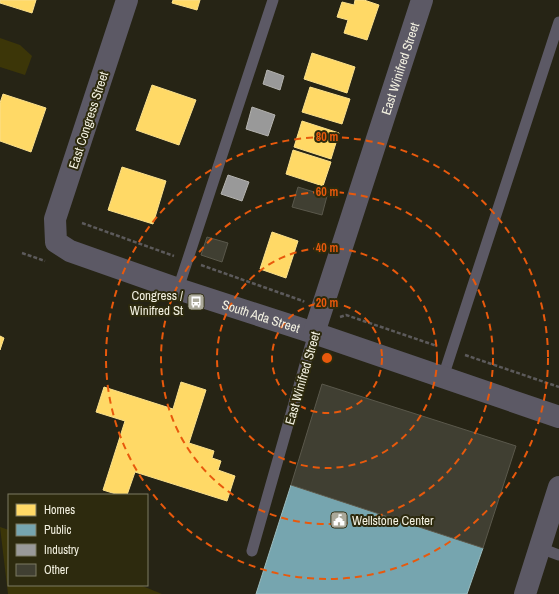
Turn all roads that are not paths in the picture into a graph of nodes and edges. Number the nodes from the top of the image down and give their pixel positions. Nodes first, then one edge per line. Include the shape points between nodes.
1 (127, 0) edge
2 (273, 0) edge
3 (422, 0) edge
4 (559, 22) edge
5 (56, 242) joint
6 (178, 289) junction
7 (314, 333) junction
8 (442, 377) junction
9 (559, 417) edge
10 (559, 487) edge
11 (252, 551) dead end
12 (549, 552) edge
13 (525, 594) edge

1 - 5 street, East Congress Street via 55,219
2 - 6 lane
3 - 7 street, East Winifred Street
4 - 8 lane
5 - 6 street, South Ada Street via 70,251
6 - 7 street, South Ada Street
7 - 8 street, South Ada Street
7 - 11 lane, East Winifred Street
8 - 9 street, South Ada Street
10 - 12 street
12 - 13 street

